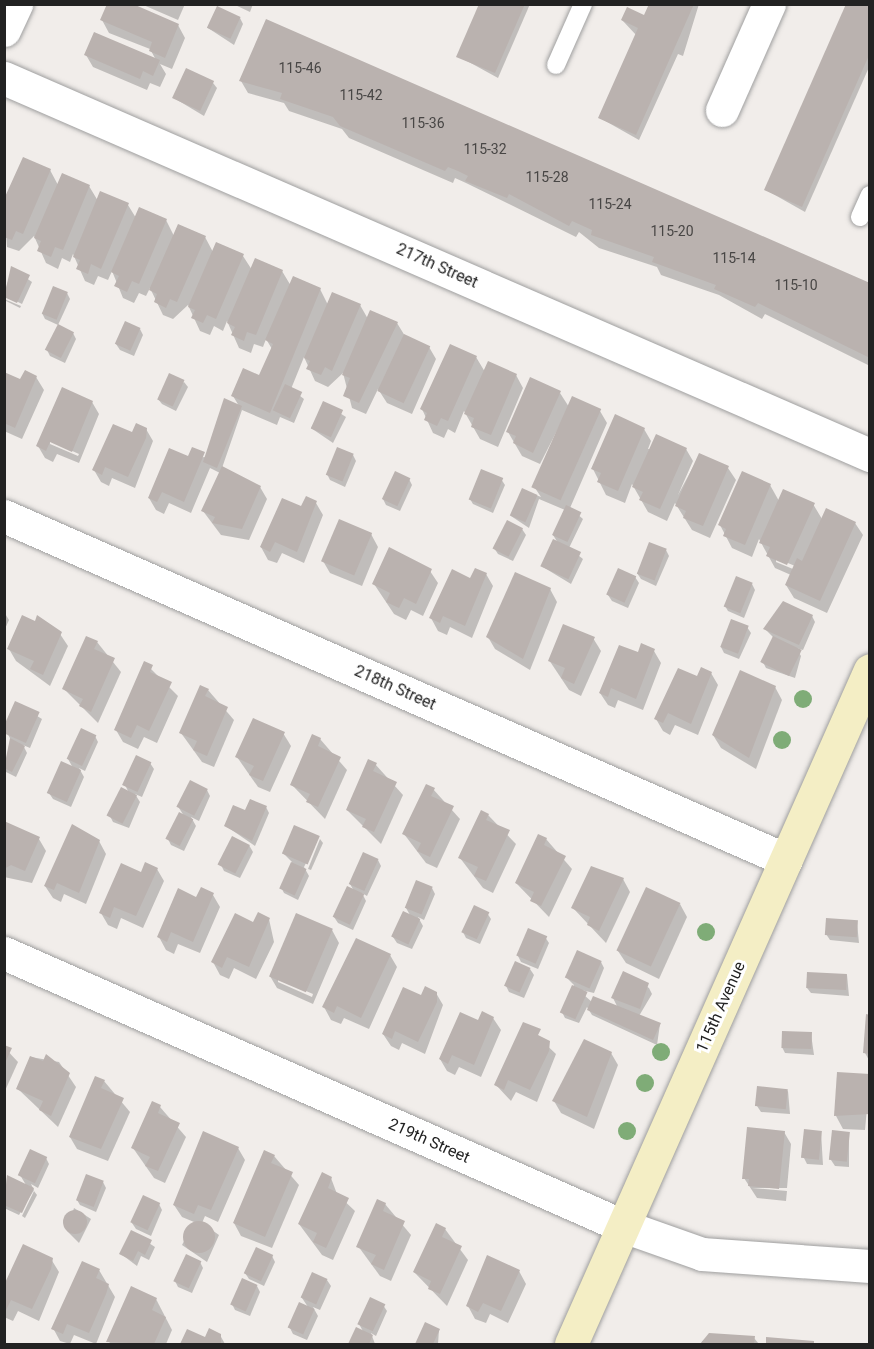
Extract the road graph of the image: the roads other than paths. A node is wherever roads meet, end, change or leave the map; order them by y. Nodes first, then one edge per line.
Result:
1 (16, 4) edge
2 (583, 4) edge
3 (769, 4) edge
4 (4, 30) edge
5 (556, 65) dead end
6 (4, 78) edge
7 (722, 110) dead end
8 (870, 195) edge
9 (860, 218) dead end
10 (870, 455) edge
11 (4, 516) edge
12 (870, 670) edge
13 (786, 860) junction
14 (4, 953) edge
15 (623, 1226) junction
16 (870, 1266) edge
17 (571, 1344) edge

1 - 4 street
2 - 5 lane
3 - 7 street
6 - 10 street, 217th Street
8 - 9 lane
11 - 13 street, 218th Street
12 - 13 main road, 115th Avenue
13 - 15 main road, 115th Avenue
14 - 15 street, 219th Street
15 - 16 street, 219th Street
15 - 17 main road, 115th Avenue

